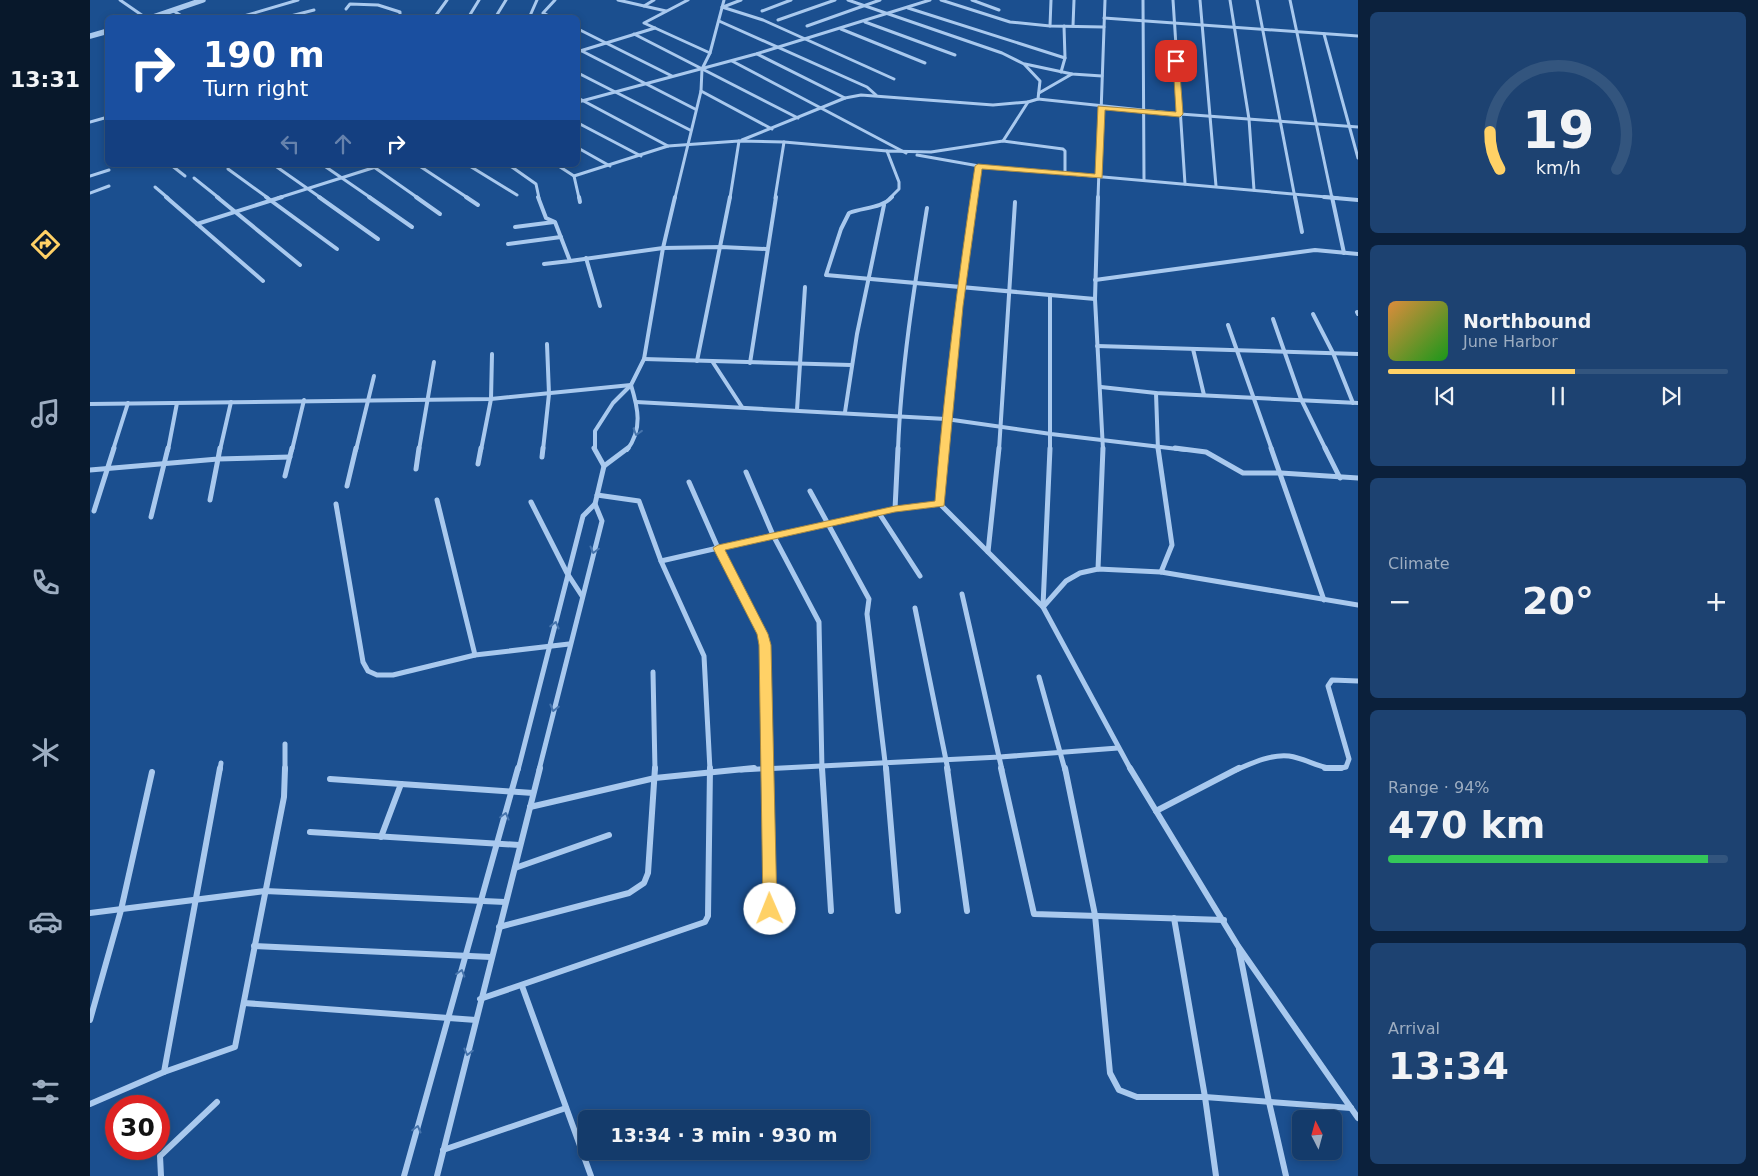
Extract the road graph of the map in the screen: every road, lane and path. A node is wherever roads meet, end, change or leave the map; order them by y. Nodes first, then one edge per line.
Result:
1 (120, 0) edge
2 (203, 0) edge
3 (298, 0) edge
4 (382, 0) edge
5 (447, 0) edge
6 (479, 0) edge
7 (506, 0) edge
8 (537, 0) edge
9 (556, 0) edge
10 (618, 0) edge
11 (654, 0) edge
12 (688, 0) edge
13 (724, 0) edge
14 (741, 0) edge
15 (791, 0) edge
16 (835, 0) edge
17 (848, 0) edge
18 (880, 0) edge
19 (930, 0) edge
20 (941, 0) edge
21 (972, 0) edge
22 (1051, 0) edge
23 (1074, 0) edge
24 (1105, 0) edge
25 (1143, 0) edge
26 (1174, 0) edge
27 (1200, 0) edge
28 (1230, 0) edge
29 (1257, 0) edge
30 (1290, 0) edge
31 (351, 2) edge
32 (378, 5) junction
33 (644, 6) junction
34 (864, 6) junction
35 (722, 7) junction
36 (907, 8) junction
37 (346, 9) dead end
38 (172, 10) junction
39 (314, 10) dead end
40 (999, 10) dead end
41 (762, 11) dead end
42 (667, 12) junction
43 (888, 14) junction
44 (143, 15) edge
45 (157, 15) edge
46 (180, 15) edge
47 (247, 15) edge
48 (295, 15) edge
49 (400, 15) edge
50 (436, 15) edge
51 (470, 15) edge
52 (497, 15) edge
53 (530, 15) edge
54 (547, 15) edge
55 (1104, 18) junction
56 (778, 20) dead end
57 (719, 21) junction
58 (864, 21) junction
59 (1142, 21) junction
60 (1174, 23) junction
61 (1201, 25) junction
62 (807, 26) dead end
63 (1050, 26) junction
64 (1064, 26) junction
65 (1073, 26) junction
66 (1104, 27) junction
67 (1234, 27) junction
68 (655, 28) junction
69 (840, 29) junction
70 (1264, 29) junction
71 (580, 30) edge
72 (105, 32) edge
73 (1296, 32) junction
74 (634, 34) junction
75 (1324, 34) junction
76 (90, 36) edge
77 (1357, 36) edge
78 (806, 39) junction
79 (1358, 41) edge
80 (608, 43) junction
81 (778, 47) junction
82 (580, 50) edge
83 (580, 51) edge
84 (710, 53) junction
85 (756, 54) junction
86 (955, 55) dead end
87 (1064, 58) junction
88 (732, 61) junction
89 (925, 63) dead end
90 (1024, 64) junction
91 (702, 69) junction
92 (1061, 72) junction
93 (580, 74) edge
94 (1072, 74) junction
95 (672, 76) junction
96 (1102, 76) junction
97 (894, 79) dead end
98 (642, 84) junction
99 (700, 91) junction
100 (614, 92) junction
101 (1039, 93) junction
102 (876, 96) junction
103 (846, 98) junction
104 (1038, 99) junction
105 (580, 101) edge
106 (1028, 102) junction
107 (1101, 107) junction
108 (824, 108) junction
109 (695, 109) junction
110 (1143, 111) junction
111 (1180, 114) junction
112 (1210, 117) junction
113 (105, 118) edge
114 (798, 118) junction
115 (1249, 119) junction
116 (90, 122) edge
117 (1281, 122) junction
118 (580, 124) edge
119 (1316, 124) junction
120 (1349, 127) junction
121 (1358, 127) edge
122 (772, 129) junction
123 (690, 130) junction
124 (739, 141) junction
125 (1003, 141) junction
126 (784, 142) junction
127 (687, 144) junction
128 (668, 146) junction
129 (580, 149) edge
130 (886, 151) junction
131 (909, 154) junction
132 (641, 156) junction
133 (1358, 158) edge
134 (610, 166) junction
135 (978, 166) junction
136 (174, 167) edge
137 (277, 167) edge
138 (326, 167) edge
139 (370, 167) edge
140 (374, 167) edge
141 (421, 167) edge
142 (471, 167) edge
143 (512, 167) edge
144 (559, 167) edge
145 (228, 169) dead end
146 (109, 170) dead end
147 (1065, 174) junction
148 (90, 176) edge
149 (185, 176) dead end
150 (574, 176) junction
151 (1099, 176) junction
152 (194, 178) dead end
153 (342, 178) junction
154 (1144, 180) junction
155 (1184, 184) junction
156 (109, 186) dead end
157 (1216, 186) junction
158 (155, 187) dead end
159 (307, 188) junction
160 (1254, 190) junction
161 (90, 193) edge
162 (1294, 194) junction
163 (517, 195) dead end
164 (1333, 197) junction
165 (271, 200) junction
166 (1358, 200) edge
167 (580, 202) dead end
168 (1015, 202) dead end
169 (478, 205) dead end
170 (884, 205) junction
171 (927, 208) dead end
172 (235, 212) junction
173 (440, 214) dead end
174 (555, 222) junction
175 (197, 224) junction
176 (412, 227) dead end
177 (515, 227) dead end
178 (1302, 232) dead end
179 (561, 237) junction
180 (378, 239) dead end
181 (508, 244) dead end
182 (721, 247) junction
183 (664, 248) junction
184 (337, 249) dead end
185 (766, 249) junction
186 (1344, 253) junction
187 (1358, 254) edge
188 (586, 258) junction
189 (570, 261) junction
190 (544, 264) dead end
191 (300, 265) dead end
192 (867, 278) junction
193 (1095, 280) junction
194 (263, 281) dead end
195 (915, 283) junction
196 (805, 287) dead end
197 (961, 288) junction
198 (1008, 291) junction
199 (1050, 295) junction
200 (1095, 299) junction
201 (600, 306) dead end
202 (1313, 314) dead end
203 (1273, 319) dead end
204 (1228, 324) dead end
205 (548, 344) dead end
206 (1097, 346) junction
207 (1193, 349) junction
208 (1237, 350) junction
209 (1284, 352) junction
210 (1333, 353) junction
211 (492, 354) dead end
212 (1358, 354) edge
213 (644, 359) junction
214 (698, 361) junction
215 (712, 361) junction
216 (434, 362) dead end
217 (750, 362) junction
218 (801, 364) junction
219 (851, 366) junction
220 (374, 376) dead end
221 (631, 385) junction
222 (1101, 387) junction
223 (1156, 393) junction
224 (549, 394) junction
225 (1204, 395) junction
226 (1254, 397) junction
227 (491, 399) junction
228 (1301, 399) junction
229 (304, 400) junction
230 (429, 400) junction
231 (368, 401) junction
232 (231, 402) junction
233 (636, 402) junction
234 (128, 403) junction
235 (177, 403) junction
236 (1355, 403) edge
237 (90, 404) edge
238 (742, 407) junction
239 (797, 410) junction
240 (845, 412) junction
241 (899, 415) junction
242 (946, 420) junction
243 (1001, 426) junction
244 (1052, 434) junction
245 (1103, 440) junction
246 (1158, 446) junction
247 (290, 457) junction
248 (542, 457) dead end
249 (218, 460) junction
250 (165, 463) junction
251 (478, 464) dead end
252 (604, 466) junction
253 (108, 468) junction
254 (416, 469) dead end
255 (90, 470) edge
256 (746, 472) dead end
257 (1281, 473) junction
258 (285, 476) dead end
259 (1340, 478) junction
260 (1358, 478) edge
261 (689, 482) dead end
262 (347, 486) dead end
263 (810, 490) dead end
264 (597, 496) junction
265 (210, 500) dead end
266 (437, 500) dead end
267 (531, 502) dead end
268 (336, 504) dead end
269 (595, 504) junction
270 (940, 504) junction
271 (895, 509) junction
272 (94, 511) dead end
273 (879, 512) junction
274 (151, 517) dead end
275 (828, 525) junction
276 (772, 535) junction
277 (718, 548) junction
278 (988, 552) junction
279 (661, 561) junction
280 (1098, 569) junction
281 (1161, 572) junction
282 (568, 573) junction
283 (920, 576) dead end
284 (962, 594) dead end
285 (582, 596) junction
286 (1324, 600) junction
287 (1358, 605) edge
288 (1043, 607) junction
289 (915, 608) dead end
290 (569, 644) junction
291 (549, 646) junction
292 (475, 655) junction
293 (653, 672) dead end
294 (1040, 677) dead end
295 (1358, 681) edge
296 (285, 744) dead end
297 (1118, 748) junction
298 (1062, 753) junction
299 (1000, 757) junction
300 (946, 758) junction
301 (884, 762) junction
302 (221, 763) dead end
303 (822, 765) junction
304 (768, 768) junction
305 (152, 772) dead end
306 (710, 773) junction
307 (654, 778) junction
308 (330, 779) dead end
309 (401, 784) junction
310 (512, 791) junction
311 (533, 793) junction
312 (530, 807) junction
313 (1156, 811) junction
314 (310, 832) dead end
315 (609, 835) dead end
316 (381, 837) junction
317 (498, 844) junction
318 (519, 845) junction
319 (515, 868) junction
320 (265, 891) junction
321 (194, 901) junction
322 (481, 901) junction
323 (505, 902) junction
324 (770, 909) dead end
325 (121, 910) junction
326 (831, 911) dead end
327 (898, 911) dead end
328 (967, 911) dead end
329 (90, 913) edge
330 (1094, 915) junction
331 (1174, 918) junction
332 (1224, 920) junction
333 (499, 927) junction
334 (254, 946) junction
335 (1238, 946) junction
336 (466, 956) junction
337 (491, 957) junction
338 (522, 986) junction
339 (480, 999) junction
340 (244, 1003) junction
341 (447, 1018) junction
342 (90, 1020) edge
343 (476, 1020) junction
344 (164, 1072) junction
345 (1205, 1097) junction
346 (217, 1102) dead end
347 (1269, 1102) junction
348 (90, 1104) edge
349 (566, 1108) junction
350 (1351, 1108) junction
351 (1358, 1118) edge
352 (443, 1150) junction
353 (161, 1176) edge
354 (404, 1176) edge
355 (437, 1176) edge
356 (592, 1176) edge
357 (1216, 1176) edge
358 (1286, 1176) edge

1 - 44 street
2 - 38 street
3 - 47 street
4 - 32 street
5 - 50 street
6 - 51 street
7 - 52 street
8 - 53 street
9 - 54 street
10 - 33 street
11 - 33 street
12 - 42 street
13 - 35 street
14 - 35 street
15 - 41 street
16 - 56 street
17 - 34 street
18 - 34 street
19 - 36 street
20 - 63 street
21 - 40 street
22 - 63 street
23 - 65 street
24 - 55 street
25 - 59 street
26 - 60 street
27 - 61 street
28 - 67 street
29 - 70 street
30 - 73 street
31 - 32 street
31 - 37 street
32 - 49 street
33 - 42 street
34 - 43 street
34 - 62 street
35 - 57 street
35 - 78 street
36 - 43 street
36 - 87 street
38 - 45 street
38 - 46 street
39 - 48 street
42 - 68 street
43 - 58 street
43 - 90 street
55 - 59 street
55 - 66 street
57 - 81 street
57 - 84 street
58 - 69 street
58 - 86 street
59 - 60 street
59 - 110 street
60 - 61 street
60 - 111 street
61 - 67 street
61 - 112 street
63 - 64 street
64 - 65 street
64 - 87 street
65 - 66 street
66 - 96 street
67 - 70 street
67 - 115 street
68 - 74 street
68 - 84 street
69 - 78 street
69 - 89 street
70 - 73 street
70 - 117 street
71 - 80 street
72 - 76 street
73 - 75 street
73 - 119 street
74 - 80 street
74 - 91 street
75 - 77 street
75 - 120 street
77 - 79 street
78 - 81 street
78 - 97 street
80 - 82 street
80 - 95 street
81 - 85 street
81 - 102 street
83 - 98 street
84 - 91 street
85 - 88 street
85 - 103 street
87 - 92 street
88 - 91 street
88 - 108 street
90 - 92 street
90 - 101 street
91 - 95 street
91 - 99 street
91 - 114 street
92 - 94 street
93 - 100 street
94 - 96 street
94 - 101 street
95 - 98 street
96 - 107 street
98 - 100 street
98 - 109 street
99 - 109 street
99 - 122 street
100 - 105 street
100 - 123 street
101 - 104 street
102 - 103 street
102 - 106 street
103 - 108 street
104 - 106 street
104 - 107 street
105 - 128 street
106 - 125 street
107 - 110 street
107 - 151 street
108 - 114 street
108 - 131 street
109 - 123 street
110 - 111 street
110 - 154 street
111 - 112 street
111 - 155 street
112 - 115 street
112 - 157 street
113 - 116 street
114 - 122 street
115 - 117 street
115 - 160 street
117 - 119 street
117 - 162 street
118 - 132 street
119 - 120 street
119 - 164 street
120 - 121 street
120 - 133 street
122 - 124 street
123 - 127 street
124 - 126 street
124 - 127 street
124 - 182 street
125 - 131 street
125 - 147 street
126 - 130 street
126 - 185 street
127 - 128 street
127 - 183 street
128 - 132 street
129 - 134 street
130 - 131 street
130 - 170 street
131 - 135 street
132 - 134 street
134 - 150 street
135 - 147 street
135 - 197 street
136 - 149 street
137 - 159 street
138 - 153 street
139 - 153 street
140 - 173 street
141 - 169 street
142 - 163 street
143 - 174 street
144 - 150 street
145 - 165 street
146 - 148 street
147 - 151 street
150 - 167 street
151 - 154 street
151 - 193 street
152 - 172 street
153 - 159 street
153 - 176 street
154 - 155 street
155 - 157 street
156 - 161 street
157 - 160 street
158 - 175 street
159 - 165 street
159 - 180 street
160 - 162 street
162 - 164 street
162 - 178 street
164 - 166 street
164 - 186 street
165 - 172 street
165 - 184 street
168 - 198 street
170 - 192 street
170 - 192 street
171 - 195 street
172 - 175 street
172 - 191 street
174 - 177 street
174 - 179 street
175 - 194 street
179 - 181 street
179 - 189 street
182 - 183 street
182 - 185 street
182 - 214 street
183 - 188 street
183 - 213 street
185 - 217 street
186 - 187 street
186 - 193 street
188 - 189 street
188 - 201 street
189 - 190 street
192 - 195 street
192 - 219 street
193 - 200 street
195 - 197 street
195 - 241 street
196 - 218 street
197 - 198 street
197 - 242 street
198 - 199 street
198 - 243 street
199 - 200 street
199 - 244 street
200 - 206 street
202 - 210 street
203 - 209 street
204 - 208 street
205 - 224 street
206 - 207 street
206 - 222 street
207 - 208 street
207 - 225 street
208 - 209 street
208 - 226 street
209 - 210 street
209 - 228 street
210 - 212 street
210 - 236 street
211 - 227 street
213 - 214 street
213 - 221 street
214 - 215 street
215 - 217 street
215 - 238 street
216 - 230 street
217 - 218 street
218 - 219 street
218 - 239 street
219 - 240 street
220 - 231 street
221 - 224 street
221 - 233 street
221 - 252 street
222 - 223 street
222 - 245 street
223 - 225 street
223 - 246 street
224 - 227 street
224 - 248 street
225 - 226 street
226 - 228 street
226 - 257 street
227 - 230 street
227 - 251 street
228 - 236 street
228 - 259 street
229 - 231 street
229 - 232 street
229 - 247 street
230 - 231 street
230 - 254 street
231 - 262 street
232 - 235 street
232 - 249 street
233 - 238 street
233 -> 252 street
234 - 235 street
234 - 237 street
234 - 253 street
235 - 250 street
238 - 239 street
239 - 240 street
240 - 241 street
241 - 242 street
241 - 271 street
242 - 243 street
242 - 270 street
243 - 244 street
243 - 278 street
244 - 245 street
244 - 288 street
245 - 246 street
245 - 280 street
246 - 257 street
246 - 281 street
247 - 249 street
247 - 258 street
249 - 250 street
249 - 265 street
250 - 253 street
250 - 274 street
252 - 264 street
253 - 255 street
253 - 272 street
256 - 276 street
257 - 259 street
257 - 286 street
259 - 260 street
261 - 277 street
263 - 275 street
264 - 269 street
264 - 279 street
266 - 292 street
267 - 282 street
268 - 292 street
269 - 282 street
269 -> 285 street
270 - 271 street
270 - 278 street
271 - 273 street
273 - 275 street
273 - 283 street
275 - 276 street
275 - 301 street
276 - 277 street
276 - 303 street
277 - 279 street
277 - 304 street
278 - 288 street
279 - 306 street
280 - 281 street
280 - 288 street
281 - 286 street
282 - 285 street
291 -> 282 street
284 - 299 street
285 - 290 street
286 - 287 street
288 - 297 street
289 - 300 street
290 - 291 street
290 -> 311 street
291 - 292 street
291 - 310 street
293 - 307 street
294 - 298 street
295 - 313 street
296 - 320 street
297 - 298 street
297 - 313 street
298 - 299 street
298 - 330 street
299 - 300 street
299 - 330 street
300 - 301 street
300 - 328 street
301 - 303 street
301 - 327 street
302 - 321 street
303 - 304 street
303 - 326 street
304 - 306 street
304 - 324 street
305 - 325 street
306 - 307 street
306 - 338 street
307 - 312 street
307 - 333 street
308 - 309 street
309 - 310 street
309 - 316 street
310 - 311 street
317 -> 310 street
311 - 312 street
312 - 318 street
313 - 332 street
314 - 316 street
315 - 319 street
316 - 317 street
317 - 318 street
317 - 322 street
318 - 319 street
319 - 323 street
320 - 321 street
320 - 322 street
320 - 334 street
321 - 325 street
321 - 344 street
322 - 323 street
322 - 336 street
323 - 333 street
325 - 329 street
325 - 342 street
330 - 331 street
330 - 345 street
331 - 332 street
331 - 345 street
332 - 335 street
333 - 337 street
334 - 336 street
334 - 340 street
335 - 347 street
335 - 350 street
336 - 337 street
341 -> 336 street
337 - 339 street
338 - 339 street
338 - 349 street
339 - 343 street
340 - 341 street
340 - 344 street
341 - 343 street
354 -> 341 street
343 -> 352 street
344 - 348 street
345 - 347 street
345 - 357 street
346 - 353 street
347 - 350 street
347 - 358 street
349 - 352 street
349 - 356 street
350 - 351 street
352 - 355 street

